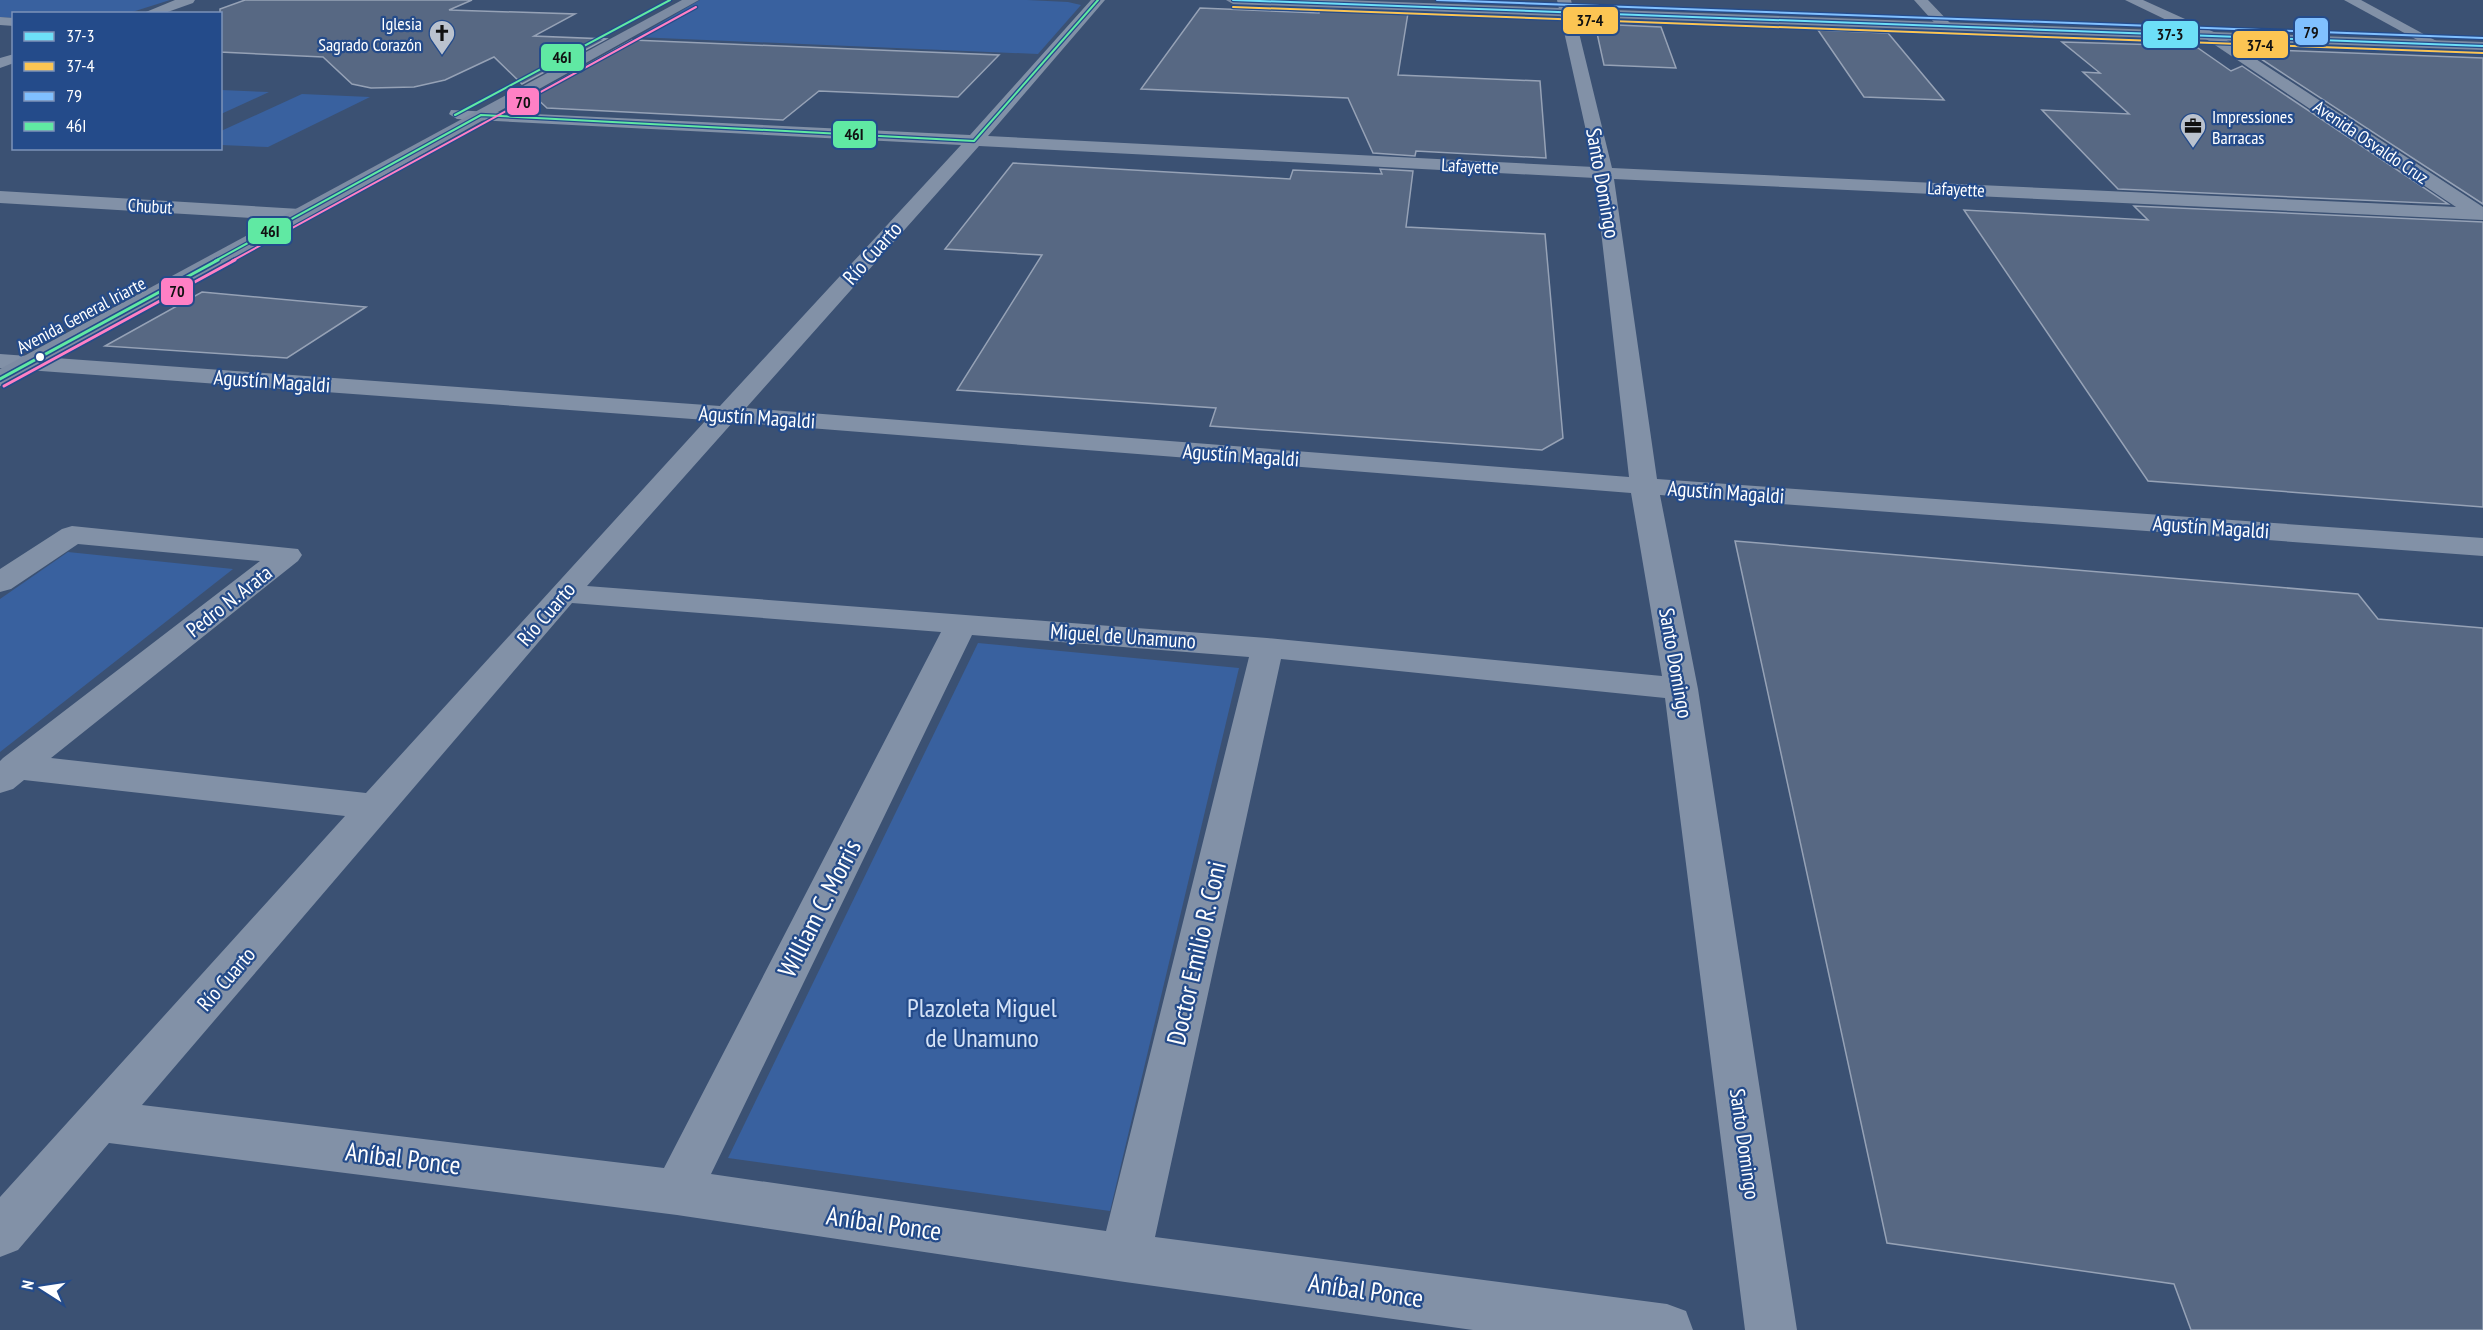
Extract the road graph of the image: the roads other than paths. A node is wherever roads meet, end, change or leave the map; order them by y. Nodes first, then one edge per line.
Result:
1 (188, 0) edge
2 (670, 0) edge
3 (692, 0) edge
4 (1098, 0) edge
5 (1233, 0) edge
6 (1921, 0) edge
7 (2132, 0) edge
8 (2351, 0) edge
9 (1330, 2) edge
10 (1565, 6) edge
11 (153, 12) edge
12 (1945, 26) junction
13 (2211, 36) junction
14 (2435, 44) junction
15 (2483, 46) edge
16 (457, 114) junction
17 (481, 115) junction
18 (974, 141) junction
19 (1604, 173) junction
20 (0, 197) edge
21 (272, 213) junction
22 (300, 215) junction
23 (2482, 215) edge
24 (49, 332) dead end
25 (12, 357) edge
26 (0, 379) edge
27 (724, 414) junction
28 (1644, 486) junction
29 (2483, 547) edge
30 (0, 583) edge
31 (564, 593) junction
32 (961, 624) junction
33 (1267, 648) junction
34 (1681, 689) junction
35 (8, 774) edge
36 (378, 807) junction
37 (101, 1121) junction
38 (677, 1192) junction
39 (0, 1233) edge
40 (1125, 1258) junction
41 (1667, 1330) edge
42 (1771, 1330) edge

1 - 11 street
2 - 16 main road, Avenida General Iriarte
3 - 17 main road, Avenida General Iriarte
4 - 18 street, Río Cuarto
5 - 9 main road
6 - 12 street
7 - 13 street, Avenida Osvaldo Cruz
8 - 14 street
9 - 10 main road
10 - 12 main road
10 - 19 street, Santo Domingo
12 - 13 main road
13 - 14 main road
13 - 23 street, Avenida Osvaldo Cruz
14 - 15 main road
16 - 17 street, Lafayette
16 - 21 main road, Avenida General Iriarte
17 - 18 street, Lafayette
17 - 22 main road, Avenida General Iriarte
18 - 19 street, Lafayette
18 - 27 street, Río Cuarto
19 - 23 street, Lafayette
19 - 28 street, Santo Domingo
20 - 21 street, Chubut
21 - 22 street, Chubut
21 - 24 main road, Avenida General Iriarte
22 - 25 main road, Avenida General Iriarte
25 - 26 main road, Avenida General Iriarte
25 - 27 street, Agustín Magaldi
27 - 28 street, Agustín Magaldi
27 - 31 street, Río Cuarto
28 - 29 street, Agustín Magaldi
28 - 34 street, Santo Domingo
30 - 35 street, Pedro N. Arata
31 - 32 street, Miguel de Unamuno
31 - 36 street, Río Cuarto
32 - 33 street, Miguel de Unamuno
32 - 38 street, William C. Morris
33 - 34 street, Miguel de Unamuno
33 - 40 street, Doctor Emilio R. Coni
34 - 42 street, Santo Domingo
35 - 36 street, Pedro N. Arata
36 - 37 street, Río Cuarto
37 - 38 street, Aníbal Ponce
37 - 39 street, Río Cuarto
38 - 40 street, Aníbal Ponce
40 - 41 street, Aníbal Ponce

